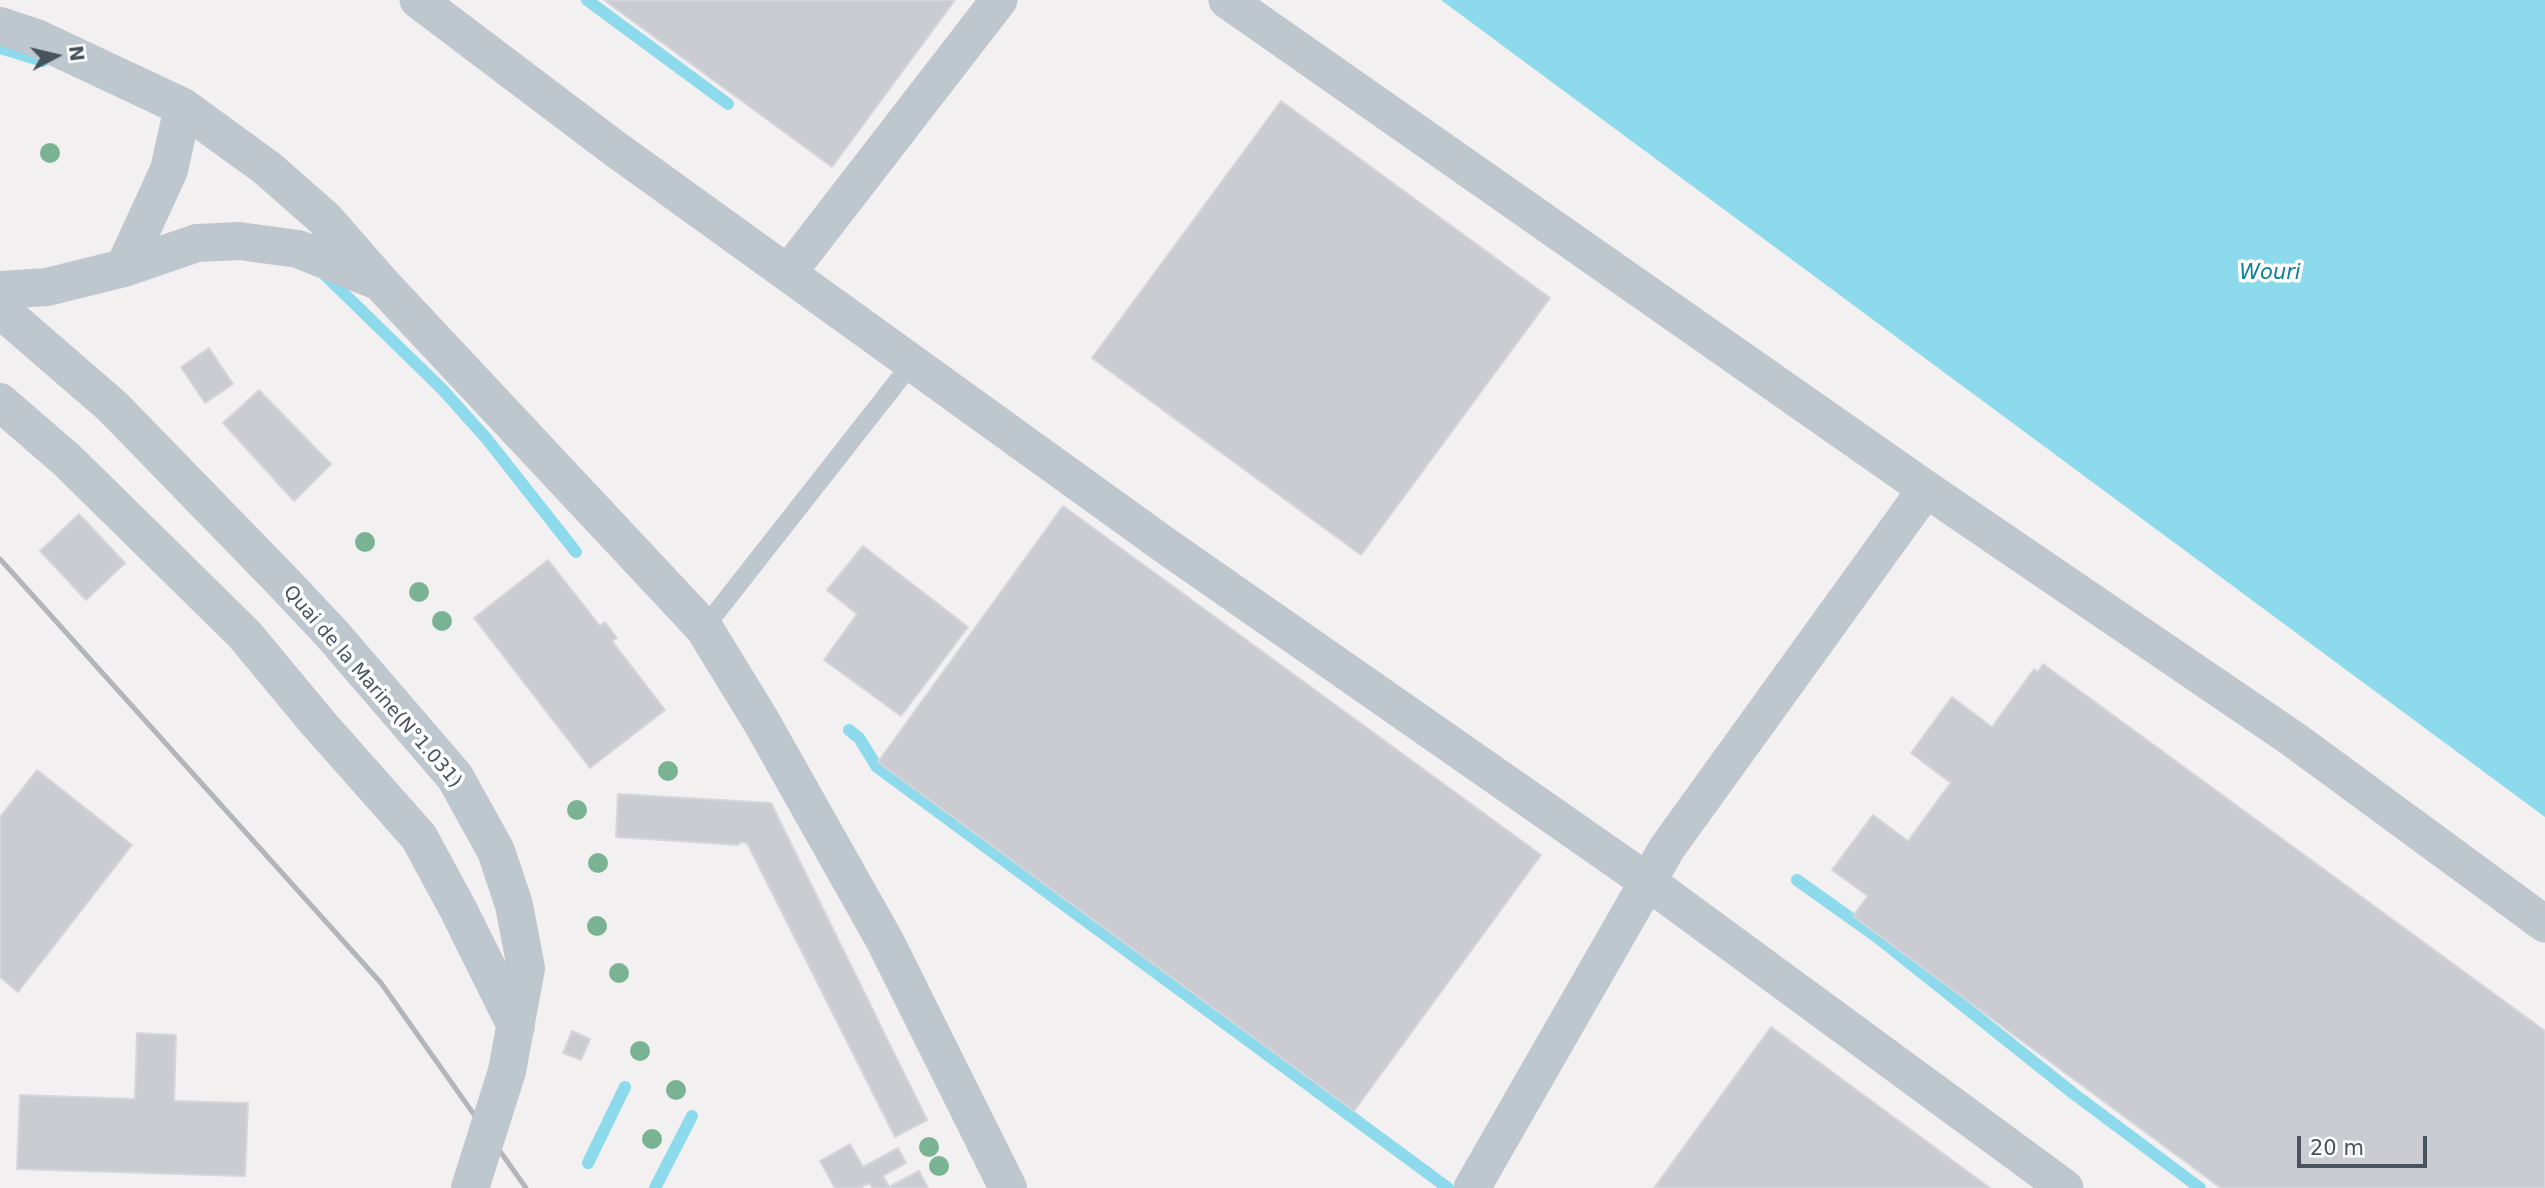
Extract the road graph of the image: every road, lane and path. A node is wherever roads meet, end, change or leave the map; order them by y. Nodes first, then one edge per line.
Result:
1 (418, 0) edge
2 (999, 0) edge
3 (1227, 0) edge
4 (0, 26) edge
5 (183, 107) junction
6 (124, 268) junction
7 (788, 273) junction
8 (380, 282) junction
9 (0, 290) edge
10 (0, 309) edge
11 (912, 363) junction
12 (0, 402) edge
13 (1926, 489) junction
14 (704, 628) junction
15 (1648, 882) junction
16 (2545, 923) edge
17 (516, 1026) junction
18 (470, 1188) edge
19 (1008, 1188) edge
20 (1472, 1188) edge
21 (2064, 1188) edge

1 - 7 street
2 - 7 street
3 - 13 street
4 - 5 street
5 - 6 street
5 - 8 street
6 - 8 street
6 - 9 street
7 - 11 street
8 - 14 street
10 - 17 street, Quai de la Marine(N°1.031)
11 - 14 lane
11 - 15 street
12 - 17 street
13 - 15 street
13 - 16 street
14 - 19 street
15 - 20 street
15 - 21 street
17 - 18 street, Quai de la Marine(N°1.031), bridge

